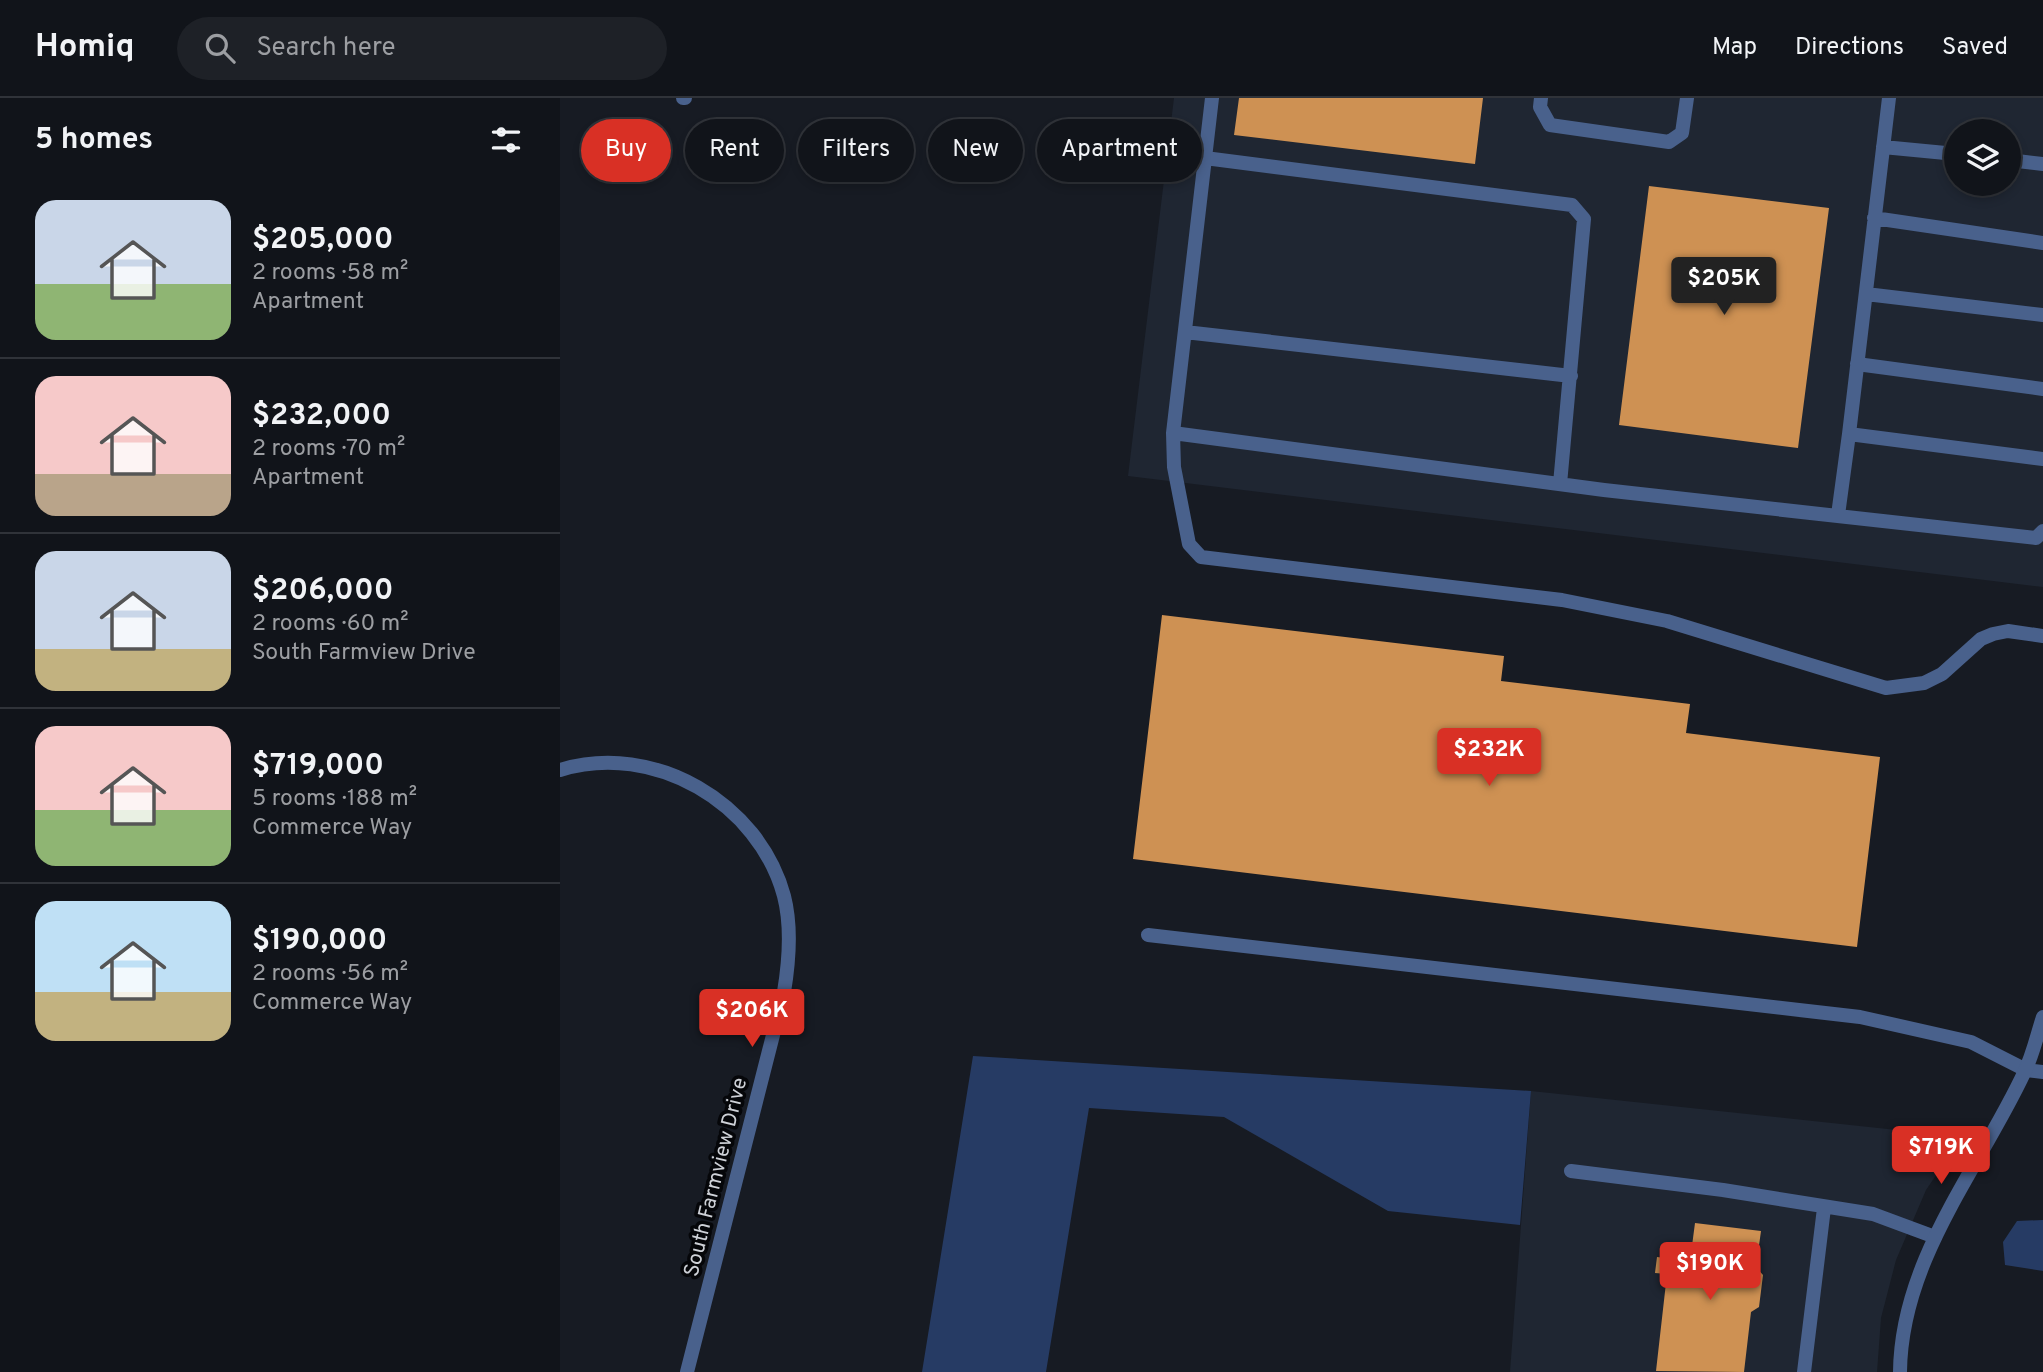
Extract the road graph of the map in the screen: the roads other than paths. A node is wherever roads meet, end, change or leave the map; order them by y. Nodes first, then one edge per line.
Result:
1 (1212, 98) edge
2 (1541, 98) edge
3 (1686, 98) edge
4 (1889, 98) edge
5 (1883, 147) junction
6 (1944, 153) edge
7 (1205, 158) junction
8 (2021, 161) edge
9 (2043, 164) edge
10 (1874, 218) junction
11 (2043, 243) edge
12 (1866, 294) junction
13 (2043, 315) edge
14 (1185, 332) junction
15 (1857, 364) junction
16 (1571, 376) junction
17 (2043, 389) edge
18 (1173, 433) junction
19 (1849, 434) junction
20 (2043, 459) edge
21 (1560, 484) junction
22 (1839, 515) junction
23 (2043, 531) edge
24 (2043, 636) edge
25 (560, 770) edge
26 (1148, 935) dead end
27 (2043, 1017) edge
28 (2026, 1070) junction
29 (2043, 1072) edge
30 (1571, 1171) dead end
31 (1824, 1208) junction
32 (1936, 1237) junction
33 (687, 1372) edge
34 (1804, 1372) edge
35 (1900, 1372) edge

1 - 7 street
2 - 3 street
4 - 5 street
5 - 6 street
5 - 10 street
7 - 14 street
7 - 16 street
8 - 9 street
10 - 11 street
10 - 12 street
12 - 13 street
12 - 15 street
14 - 16 street
14 - 18 street
15 - 17 street
15 - 19 street
16 - 21 street
18 - 21 street
18 - 24 street
19 - 20 street
19 - 22 street
21 - 22 street
22 - 23 street
25 - 33 street, South Farmview Drive
26 - 28 street
27 - 28 street
28 - 29 street
28 - 32 street
30 - 31 street
31 - 32 street
31 - 34 street
32 - 35 street

